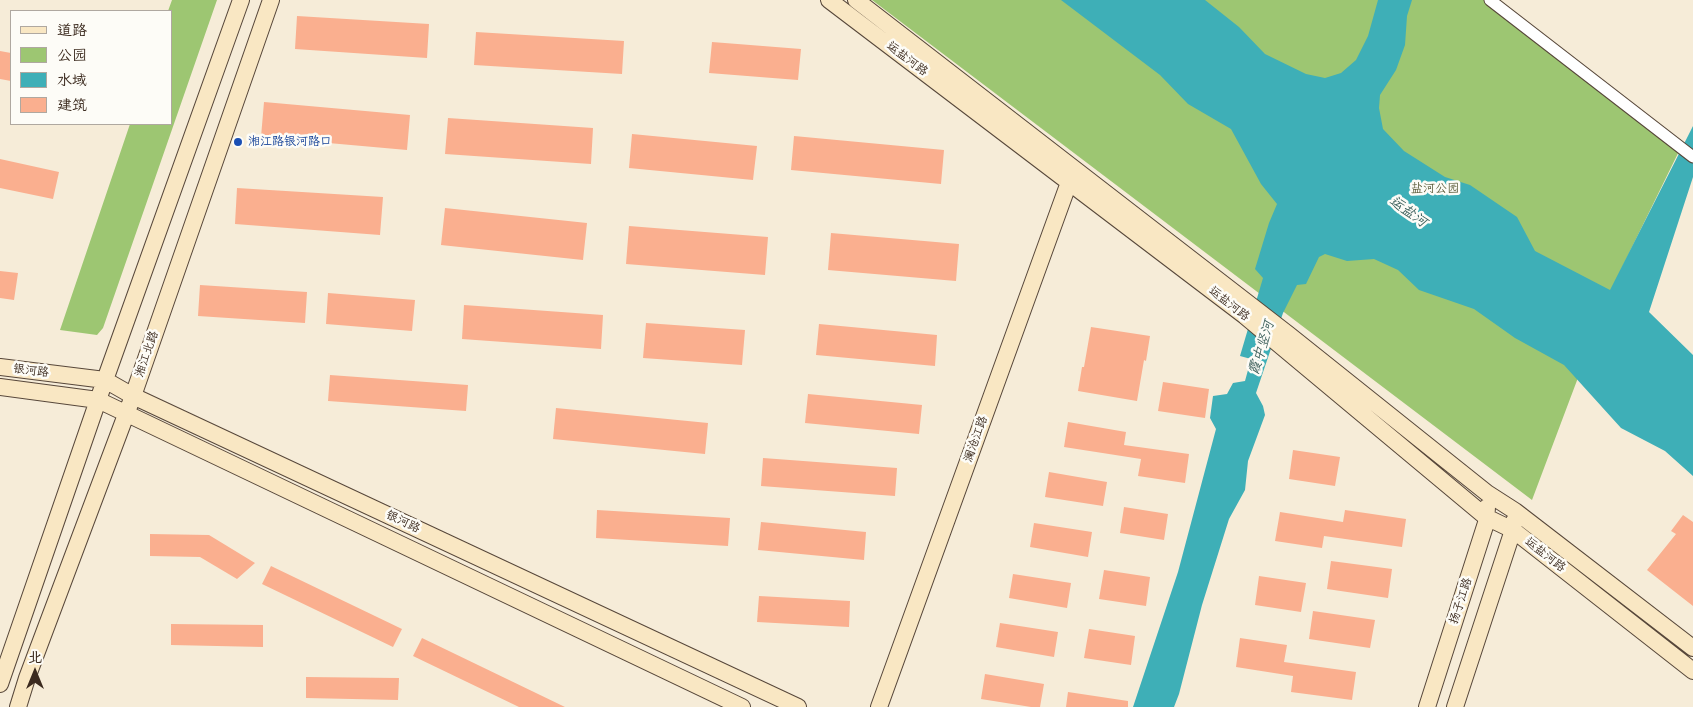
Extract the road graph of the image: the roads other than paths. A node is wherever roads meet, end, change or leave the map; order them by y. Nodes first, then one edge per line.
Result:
1 (241, 0) edge
2 (271, 0) edge
3 (829, 0) edge
4 (856, 0) edge
5 (1490, 0) edge
6 (1693, 157) edge
7 (1072, 176) junction
8 (1285, 340) junction
9 (0, 367) edge
10 (105, 380) junction
11 (0, 387) edge
12 (133, 396) junction
13 (98, 400) junction
14 (126, 414) junction
15 (1487, 493) junction
16 (1515, 511) junction
17 (1486, 517) junction
18 (1513, 530) junction
19 (1693, 648) edge
20 (1693, 671) edge
21 (0, 684) edge
22 (18, 707) edge
23 (742, 707) edge
24 (798, 707) edge
25 (879, 707) edge
26 (1427, 707) edge
27 (1455, 707) edge

1 - 10 main road
2 - 12 main road, 湘江北路
3 - 7 main road, 运盐河路
4 - 7 main road, 运盐河路
5 - 6 street
7 - 8 main road, 运盐河路
7 - 25 main road, 澜沧江路
8 - 15 main road, 运盐河路
8 - 17 main road, 运盐河路
9 - 10 main road, 银河路
10 - 12 main road, 银河路
10 - 13 main road
11 - 13 main road, 银河路
12 - 14 main road, 湘江北路
12 - 24 main road, 银河路
13 - 14 main road, 银河路
13 - 21 main road
14 - 22 main road, 湘江北路
14 - 23 main road, 银河路
15 - 16 main road, 运盐河路
15 - 17 main road, 扬子江路
16 - 18 main road
16 - 19 main road, 运盐河路
17 - 18 main road, 运盐河路
17 - 26 main road, 扬子江路
18 - 20 main road, 运盐河路
18 - 27 main road

